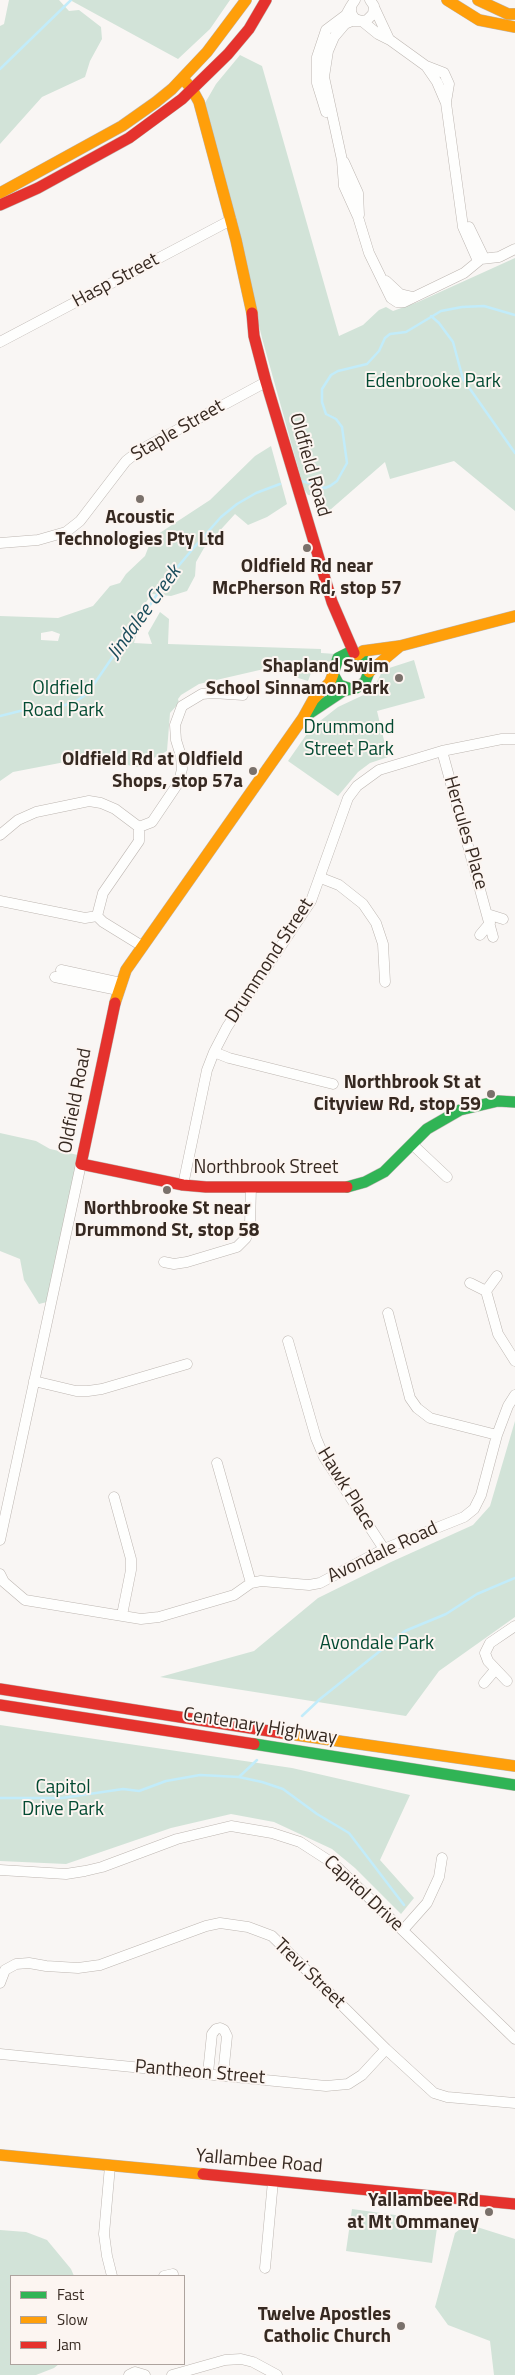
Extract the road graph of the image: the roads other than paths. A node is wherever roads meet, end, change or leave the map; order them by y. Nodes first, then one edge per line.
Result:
1 (246, 0) edge
2 (266, 0) edge
3 (447, 0) edge
4 (478, 0) edge
5 (353, 3) edge
6 (372, 3) edge
7 (515, 14) edge
8 (361, 21) junction
9 (515, 27) edge
10 (390, 40) junction
11 (182, 79) junction
12 (172, 89) junction
13 (192, 89) junction
14 (182, 99) junction
15 (334, 128) junction
16 (0, 193) edge
17 (0, 206) edge
18 (226, 222) junction
19 (515, 249) edge
20 (481, 259) junction
21 (0, 342) edge
22 (266, 382) junction
23 (0, 543) edge
24 (515, 616) edge
25 (400, 646) junction
26 (352, 654) junction
27 (369, 672) junction
28 (333, 674) junction
29 (351, 689) junction
30 (243, 695) dead end
31 (302, 718) junction
32 (515, 738) edge
33 (442, 751) junction
34 (140, 827) junction
35 (0, 835) edge
36 (321, 878) junction
37 (0, 901) edge
38 (97, 916) junction
39 (489, 919) junction
40 (504, 919) dead end
41 (480, 934) dead end
42 (493, 937) dead end
43 (142, 946) junction
44 (58, 973) dead end
45 (385, 982) dead end
46 (119, 986) junction
47 (214, 1052) junction
48 (333, 1084) dead end
49 (515, 1102) edge
50 (413, 1145) junction
51 (81, 1164) junction
52 (447, 1177) dead end
53 (183, 1185) junction
54 (251, 1187) junction
55 (164, 1262) dead end
56 (497, 1276) dead end
57 (470, 1283) dead end
58 (486, 1291) junction
59 (388, 1314) dead end
60 (288, 1341) dead end
61 (515, 1361) edge
62 (187, 1364) dead end
63 (34, 1382) junction
64 (515, 1395) edge
65 (497, 1435) junction
66 (217, 1463) dead end
67 (114, 1497) dead end
68 (0, 1540) edge
69 (384, 1549) junction
70 (2, 1578) edge
71 (251, 1583) junction
72 (122, 1615) junction
73 (515, 1626) edge
74 (495, 1670) junction
75 (507, 1681) dead end
76 (484, 1683) dead end
77 (0, 1689) edge
78 (0, 1705) edge
79 (515, 1766) edge
80 (515, 1785) edge
81 (442, 1858) dead end
82 (0, 1870) edge
83 (403, 1930) junction
84 (0, 1983) edge
85 (515, 2039) edge
86 (386, 2049) junction
87 (0, 2054) edge
88 (208, 2074) junction
89 (223, 2075) junction
90 (515, 2103) edge
91 (0, 2155) edge
92 (110, 2166) junction
93 (273, 2181) junction
94 (515, 2204) edge
95 (264, 2268) dead end
96 (112, 2275) edge
97 (128, 2375) edge
98 (145, 2375) edge
99 (172, 2375) edge
100 (277, 2375) edge

1 - 11 main road
2 - 13 main road
3 - 9 main road
4 - 7 main road
5 - 8 street
5 - 15 street
6 - 8 street
6 - 10 street
8 - 10 street
8 - 15 street
10 - 20 street
11 - 12 main road
11 - 13 main road, Oldfield Road
12 - 14 main road, Oldfield Road
12 - 16 main road
13 - 14 main road
13 - 18 main road, Oldfield Road
14 - 17 main road
14 - 18 main road, Oldfield Road
15 - 20 street
18 - 21 street, Hasp Street
18 - 22 main road, Oldfield Road
19 - 20 street
22 - 23 street, Staple Street
22 - 26 main road, Oldfield Road
24 - 25 main road
25 - 26 main road
25 - 27 main road
26 - 27 main road
26 - 28 main road
27 - 29 main road
28 - 29 main road
28 - 31 main road, Oldfield Road
29 - 31 main road, Oldfield Road
30 - 34 street
31 - 43 main road, Oldfield Road
32 - 33 street, Drummond Street
33 - 36 street, Drummond Street
33 - 39 street, Hercules Place
34 - 35 street
34 - 38 street
36 - 45 street
36 - 47 street, Drummond Street
37 - 38 street
38 - 43 street
39 - 40 street, Hercules Place
39 - 41 street
39 - 42 street, Hercules Place
43 - 46 main road, Oldfield Road
44 - 46 street
46 - 51 main road, Oldfield Road
47 - 48 street
47 - 53 street, Drummond Street
49 - 50 main road, Northbrook Street
50 - 52 street
50 - 54 main road, Northbrook Street
51 - 53 main road, Northbrook Street
51 - 63 street, Oldfield Road
53 - 54 main road, Northbrook Street
54 - 55 street
56 - 58 street
57 - 58 street
58 - 61 street
59 - 65 street
60 - 69 street, Hawk Place
62 - 63 street
63 - 68 street, Oldfield Road
64 - 65 street, Avondale Road
65 - 69 street, Avondale Road
66 - 71 street
67 - 72 street
69 - 71 street, Avondale Road
70 - 72 street, Avondale Road
71 - 72 street, Avondale Road
73 - 74 street
74 - 75 street
74 - 76 street
77 - 79 main road, Centenary Highway
78 - 80 main road, Centenary Highway
81 - 83 street
82 - 83 street, Capitol Drive
83 - 85 street, Capitol Drive
84 - 86 street, Trevi Street
86 - 89 street, Pantheon Street
86 - 90 street, Trevi Street
87 - 88 street, Pantheon Street
88 - 89 street, Pantheon Street
88 - 89 street
91 - 92 main road, Yallambee Road
92 - 93 main road, Yallambee Road
92 - 96 street
93 - 94 main road, Yallambee Road
93 - 95 street
97 - 98 street
99 - 100 street

